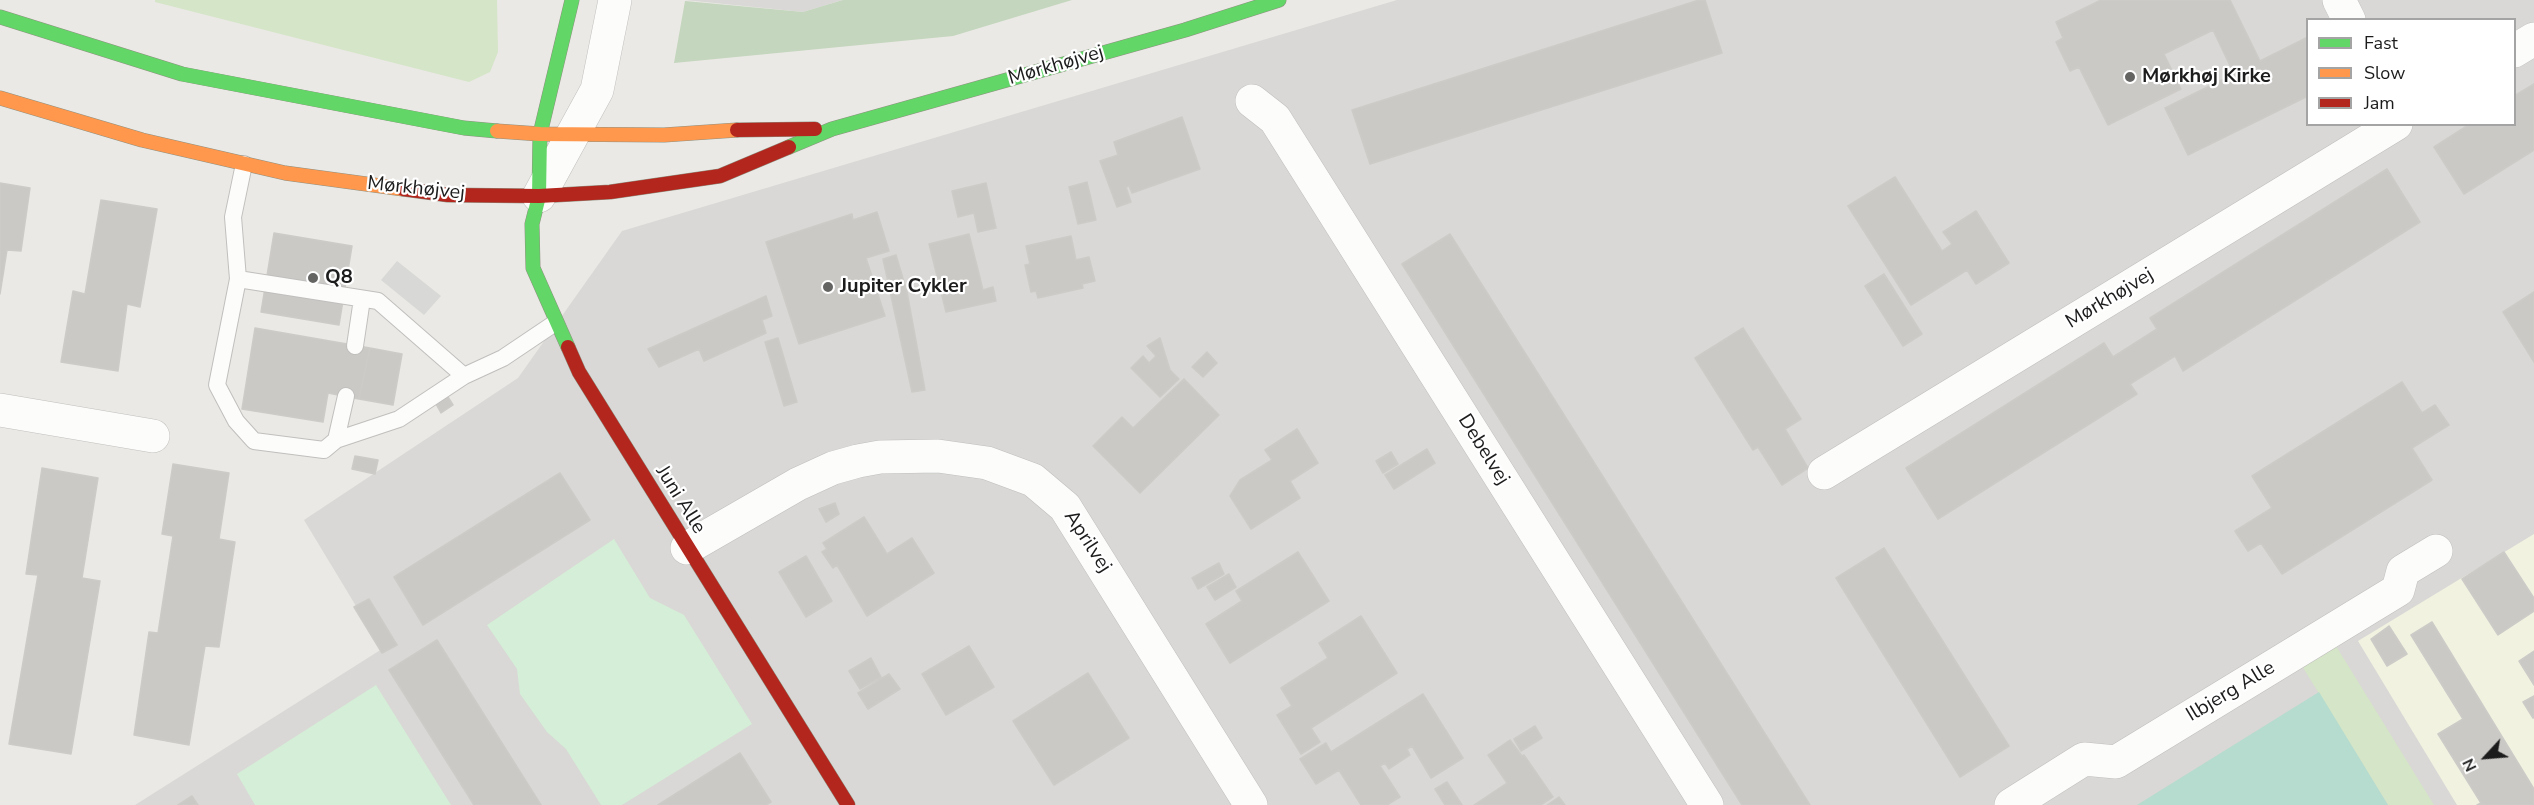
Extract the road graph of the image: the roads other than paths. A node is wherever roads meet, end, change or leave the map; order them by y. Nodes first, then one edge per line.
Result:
1 (572, 0) edge
2 (615, 0) edge
3 (1279, 0) edge
4 (2339, 0) edge
5 (0, 17) edge
6 (2348, 18) edge
7 (2534, 39) edge
8 (2516, 50) edge
9 (0, 98) edge
10 (1252, 102) dead end
11 (2393, 126) edge
12 (832, 129) junction
13 (540, 134) junction
14 (572, 134) junction
15 (244, 164) junction
16 (538, 196) junction
17 (238, 279) junction
18 (362, 299) junction
19 (555, 323) junction
20 (355, 346) dead end
21 (464, 376) junction
22 (346, 396) dead end
23 (0, 410) edge
24 (153, 436) dead end
25 (336, 440) junction
26 (1824, 473) dead end
27 (687, 548) junction
28 (2436, 551) dead end
29 (848, 805) edge
30 (1251, 805) edge
31 (1707, 805) edge
32 (2011, 805) edge

1 - 13 street, Juni Alle
2 - 14 street
3 - 12 street, Mørkhøjvej
4 - 6 street
5 - 13 street, Mørkhøjvej
7 - 8 street
9 - 15 street, Mørkhøjvej
10 - 31 street, Debelvej
11 - 26 street, Mørkhøjvej
12 - 14 street, Mørkhøjvej
12 - 16 street, Mørkhøjvej
13 - 14 street, Mørkhøjvej
13 - 16 street, Juni Alle
14 - 16 street
15 - 16 street, Mørkhøjvej
15 - 17 lane
16 - 19 street, Juni Alle
17 - 18 lane
17 - 25 lane
18 - 20 lane
18 - 21 lane
19 - 21 lane
19 - 27 street, Juni Alle
21 - 25 lane
22 - 25 lane
23 - 24 street
27 - 29 street, Juni Alle
27 - 30 street, Aprilvej
28 - 32 street, Ilbjerg Alle

